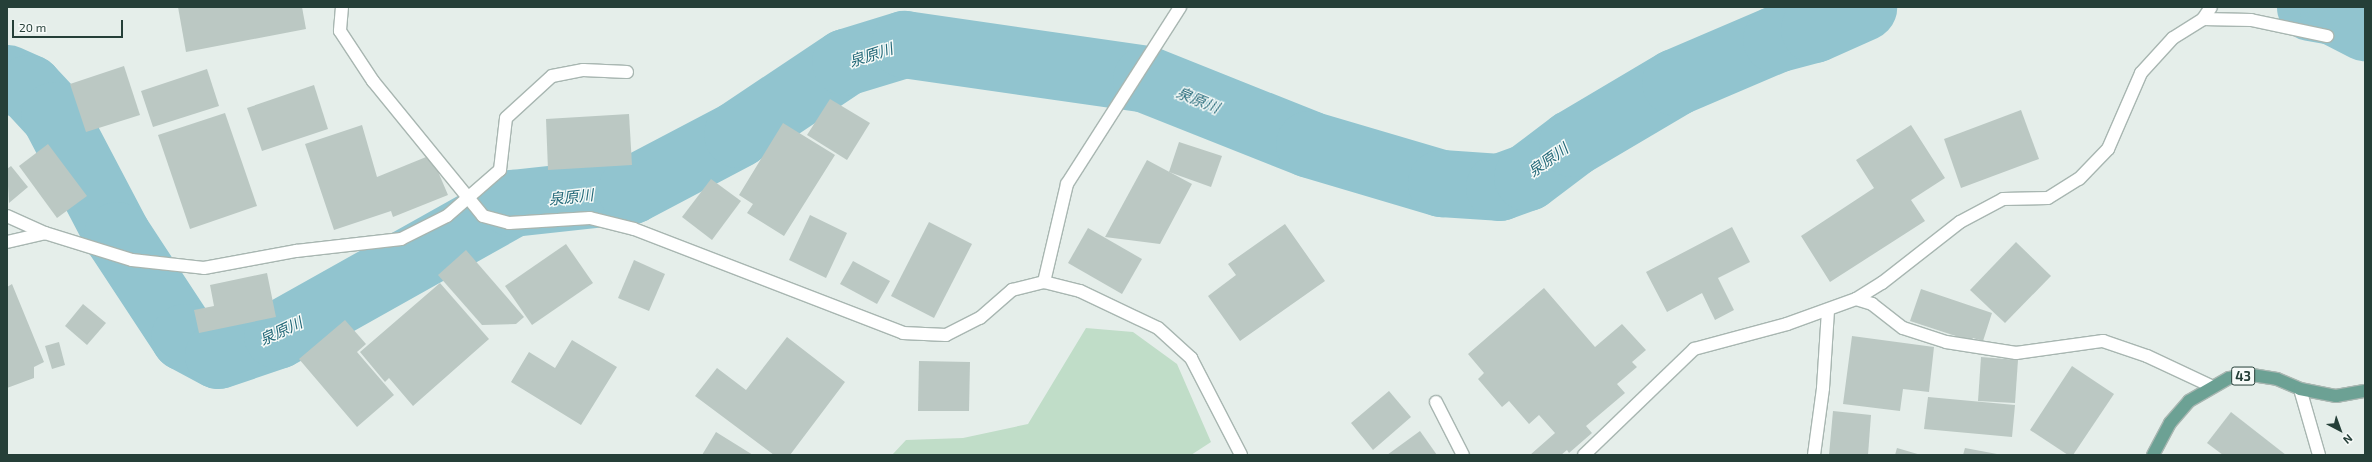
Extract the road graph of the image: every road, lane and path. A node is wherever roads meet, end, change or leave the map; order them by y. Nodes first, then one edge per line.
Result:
1 (342, 7) edge
2 (1180, 7) edge
3 (2211, 7) edge
4 (2203, 19) junction
5 (2327, 36) dead end
6 (627, 72) dead end
7 (468, 198) junction
8 (7, 216) edge
9 (45, 233) junction
10 (7, 242) edge
11 (1044, 282) junction
12 (1856, 299) junction
13 (1828, 310) junction
14 (2211, 386) junction
15 (2300, 389) junction
16 (2365, 391) edge
17 (1436, 402) dead end
18 (1241, 455) edge
19 (1464, 455) edge
20 (1584, 455) edge
21 (1814, 455) edge
22 (2153, 455) edge
23 (2319, 455) edge

1 - 7 street
2 - 11 street
3 - 4 street
4 - 5 street
4 - 12 street
6 - 7 street
7 - 9 street
7 - 11 street
8 - 9 street
9 - 10 street
11 - 18 street
12 - 13 street
12 - 14 street
13 - 20 street
13 - 21 street
14 - 15 main road, 43
14 - 22 main road, 43
15 - 16 main road, 43
15 - 23 street
17 - 19 street

